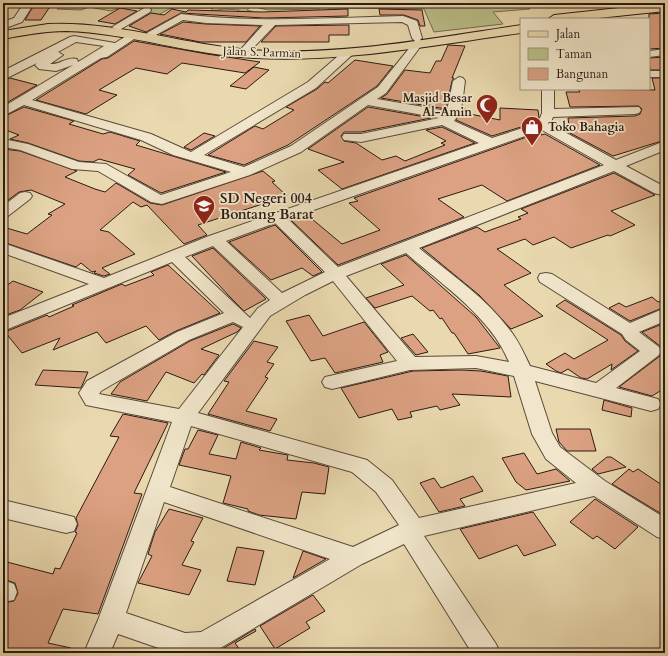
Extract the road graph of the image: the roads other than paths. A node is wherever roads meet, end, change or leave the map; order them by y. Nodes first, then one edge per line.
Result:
1 (665, 7) edge
2 (26, 8) dead end
3 (146, 10) dead end
4 (665, 11) edge
5 (563, 18) edge
6 (601, 18) edge
7 (272, 22) junction
8 (520, 23) edge
9 (3, 26) edge
10 (74, 28) junction
11 (520, 29) edge
12 (3, 31) edge
13 (152, 33) junction
14 (3, 35) edge
15 (112, 35) junction
16 (417, 40) junction
17 (247, 48) junction
18 (349, 52) junction
19 (665, 52) edge
20 (650, 54) edge
21 (3, 68) edge
22 (650, 74) edge
23 (665, 74) edge
24 (3, 76) edge
25 (650, 79) edge
26 (459, 80) dead end
27 (652, 88) dead end
28 (548, 90) edge
29 (367, 101) junction
30 (29, 103) junction
31 (635, 110) dead end
32 (3, 112) edge
33 (447, 118) junction
34 (545, 119) junction
35 (3, 120) edge
36 (349, 137) dead end
37 (3, 142) edge
38 (491, 143) junction
39 (665, 145) edge
40 (192, 157) junction
41 (617, 166) junction
42 (245, 172) junction
43 (665, 192) edge
44 (24, 196) dead end
45 (3, 213) edge
46 (279, 218) junction
47 (215, 239) junction
48 (409, 246) junction
49 (3, 248) edge
50 (173, 256) junction
51 (336, 274) junction
52 (546, 278) dead end
53 (104, 283) junction
54 (280, 300) junction
55 (237, 314) junction
56 (665, 314) edge
57 (3, 325) edge
58 (251, 330) junction
59 (629, 330) junction
60 (410, 364) junction
61 (522, 371) junction
62 (332, 382) dead end
63 (599, 391) junction
64 (651, 404) dead end
65 (184, 417) junction
66 (597, 487) junction
67 (157, 491) junction
68 (3, 509) edge
69 (66, 524) dead end
70 (420, 528) junction
71 (665, 530) edge
72 (354, 557) junction
73 (111, 620) junction
74 (96, 653) edge
75 (487, 653) edge

1 - 5 main road
2 - 9 street
3 - 15 street
4 - 6 main road
7 - 13 street
7 - 16 street
7 - 17 street
8 - 16 main road, Jalan S. Parman
10 - 14 main road, Jalan S. Parman
10 - 15 main road, Jalan S. Parman
10 - 21 street
11 - 16 main road, Jalan S. Parman
12 - 15 main road, Jalan S. Parman
13 - 15 main road, Jalan S. Parman
13 - 17 main road, Jalan S. Parman
15 - 18 main road, Jalan S. Parman
15 - 24 street
15 - 30 street
15 - 32 street
16 - 17 main road, Jalan S. Parman
16 - 18 main road, Jalan S. Parman
16 - 29 street
18 - 40 street
19 - 20 street
22 - 23 street
25 - 27 street
26 - 33 street
28 - 34 street
29 - 33 street
29 - 42 street
30 - 35 street
30 - 40 street
31 - 34 street
33 - 36 street
33 - 38 street
34 - 38 street
34 - 41 street
37 - 42 street
38 - 46 street
39 - 41 street
40 - 42 street
41 - 43 street
41 - 48 street
44 - 45 street
46 - 47 street
46 - 51 street
47 - 50 street
47 - 54 street
48 - 51 street
48 - 61 street
49 - 53 street
50 - 53 street
50 - 55 street
51 - 54 street
51 - 60 street
52 - 59 street
53 - 57 street
54 - 58 street
55 - 58 street
55 - 65 street
56 - 59 street
58 - 65 street
59 - 63 street
60 - 61 street
60 - 62 street
61 - 63 street
61 - 66 street
63 - 64 street
65 - 67 street
65 - 70 street
66 - 70 street
66 - 71 street
67 - 72 street
67 - 73 street
68 - 69 street
70 - 72 street
70 - 75 street
72 - 73 street
73 - 74 street

